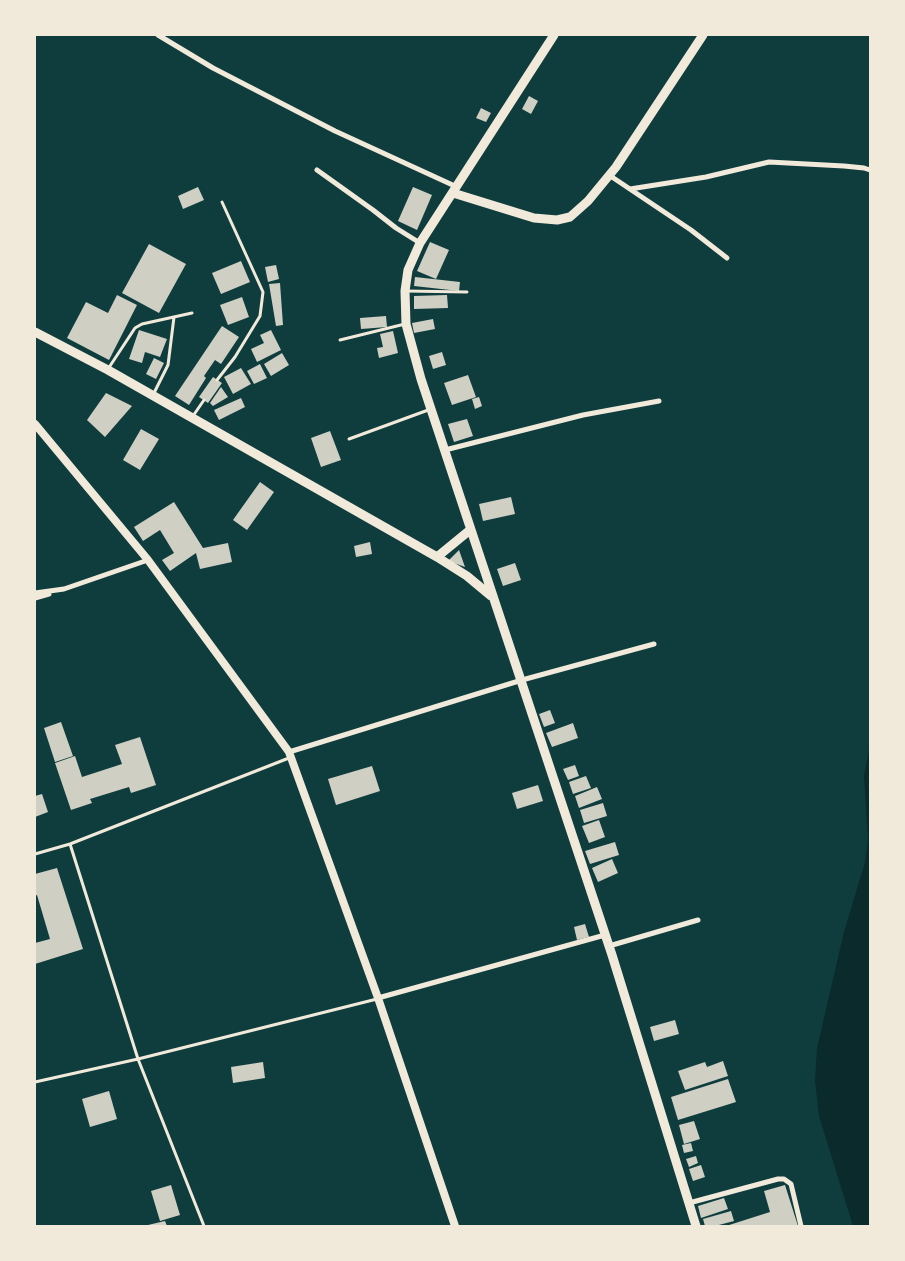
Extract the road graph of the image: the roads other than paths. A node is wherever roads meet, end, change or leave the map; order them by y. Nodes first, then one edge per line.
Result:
1 (158, 35) edge
2 (554, 35) edge
3 (703, 35) edge
4 (317, 170) dead end
5 (870, 170) edge
6 (609, 175) junction
7 (630, 189) junction
8 (455, 190) junction
9 (222, 202) dead end
10 (420, 243) junction
11 (727, 258) dead end
12 (405, 291) junction
13 (468, 292) dead end
14 (192, 313) dead end
15 (174, 317) junction
16 (406, 324) junction
17 (35, 332) edge
18 (340, 340) dead end
19 (108, 370) junction
20 (217, 380) dead end
21 (152, 396) junction
22 (204, 400) dead end
23 (659, 400) dead end
24 (430, 409) junction
25 (191, 418) junction
26 (35, 424) edge
27 (349, 439) dead end
28 (445, 450) junction
29 (470, 530) junction
30 (438, 557) junction
31 (148, 560) junction
32 (64, 589) junction
33 (35, 593) edge
34 (491, 596) junction
35 (35, 598) edge
36 (654, 644) dead end
37 (522, 680) junction
38 (290, 755) junction
39 (70, 844) junction
40 (35, 854) edge
41 (698, 920) dead end
42 (605, 935) junction
43 (609, 946) junction
44 (378, 998) junction
45 (138, 1059) junction
46 (35, 1082) edge
47 (689, 1203) junction
48 (204, 1226) edge
49 (455, 1226) edge
50 (696, 1226) edge
51 (801, 1226) edge

1 - 8 street
2 - 8 main road
3 - 6 main road
4 - 10 street
5 - 7 street
6 - 7 street
6 - 8 main road
7 - 11 street
8 - 10 main road
9 - 20 lane
10 - 12 main road
12 - 13 lane
12 - 16 main road
14 - 15 lane
15 - 19 lane
15 - 21 lane
16 - 18 lane
16 - 24 main road
17 - 19 main road
19 - 21 main road
21 - 25 main road
22 - 25 lane
23 - 28 street
24 - 27 lane
24 - 28 main road
25 - 30 main road
26 - 31 street
28 - 29 main road
29 - 30 main road
29 - 34 main road
30 - 34 main road
31 - 32 street
31 - 38 street
32 - 33 street
32 - 35 street
34 - 37 main road
36 - 37 street
37 - 38 street
37 - 42 main road
38 - 39 lane
38 - 44 street
39 - 40 lane
39 - 45 lane
41 - 43 street
42 - 43 main road
42 - 44 street
43 - 47 main road
44 - 45 lane
44 - 49 street
45 - 46 lane
45 - 48 lane
47 - 50 main road
47 - 51 street

